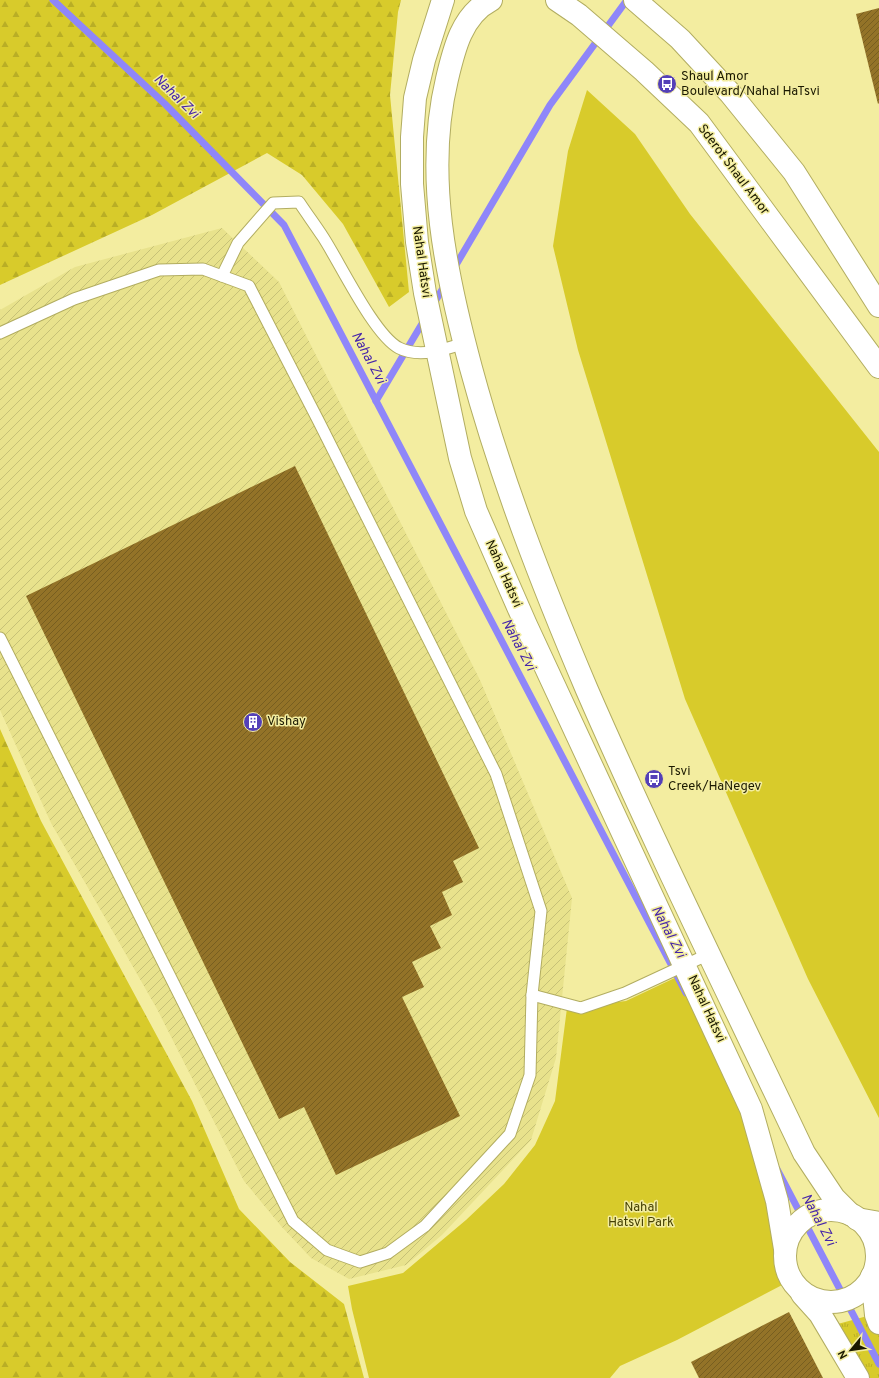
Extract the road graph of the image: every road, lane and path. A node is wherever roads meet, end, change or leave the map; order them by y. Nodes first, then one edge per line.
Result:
1 (444, 0) edge
2 (491, 0) edge
3 (557, 0) edge
4 (634, 0) edge
5 (222, 276) junction
6 (879, 306) edge
7 (0, 332) edge
8 (464, 343) junction
9 (437, 352) junction
10 (879, 367) edge
11 (0, 638) edge
12 (709, 954) junction
13 (685, 964) junction
14 (532, 995) junction
15 (854, 1217) junction
16 (879, 1223) edge
17 (785, 1249) junction
18 (876, 1268) edge
19 (796, 1287) junction
20 (879, 1323) edge
21 (858, 1378) edge

1 - 9 street, Nahal Hatsvi
2 - 8 street, Nahal Hatsvi
3 - 10 street, Sderot Shaul Amor
4 - 6 street
5 - 7 lane
5 - 9 lane
5 - 14 lane
8 - 9 lane
8 - 12 street, Nahal Hatsvi
9 - 13 street, Nahal Hatsvi
11 - 14 lane
12 - 13 lane
12 - 15 street, Nahal Hatsvi
13 - 14 lane
13 - 17 street, Nahal Hatsvi
15 - 16 street
15 - 17 street
15 - 18 street
17 - 19 street
18 - 19 street
18 - 20 street
19 - 21 street

